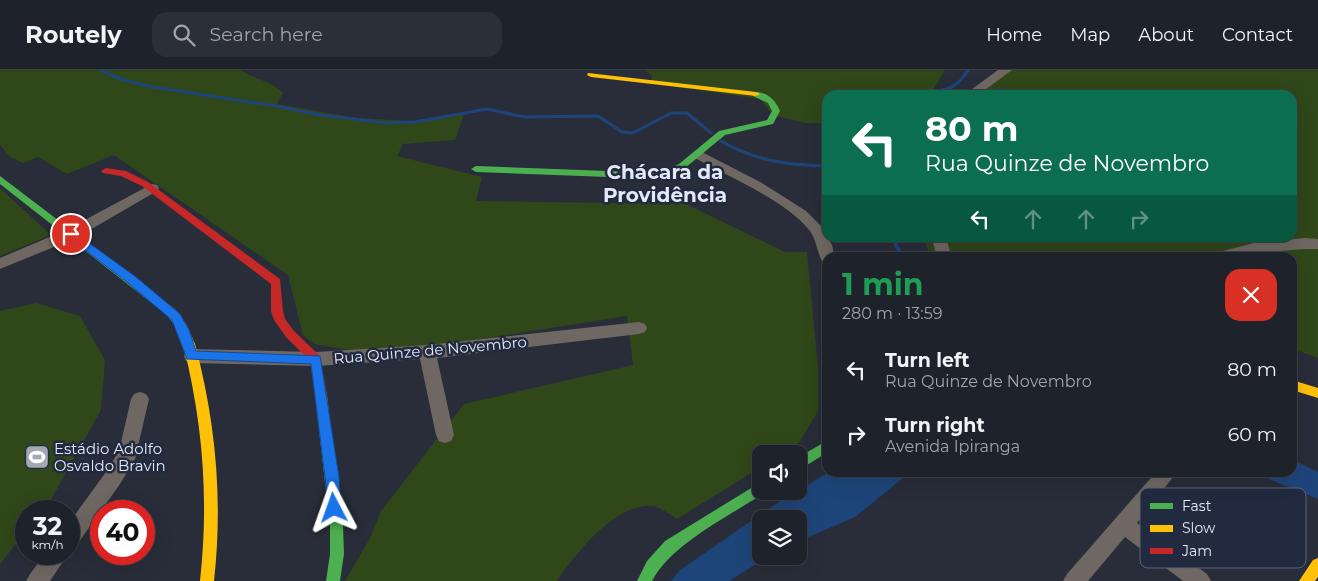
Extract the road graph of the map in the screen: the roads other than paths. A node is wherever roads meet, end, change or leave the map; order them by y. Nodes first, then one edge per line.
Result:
1 (1006, 70) edge
2 (591, 75) dead end
3 (977, 90) edge
4 (698, 154) junction
5 (476, 169) dead end
6 (106, 171) dead end
7 (0, 179) edge
8 (152, 188) junction
9 (71, 234) junction
10 (1292, 242) edge
11 (1292, 242) edge
12 (1318, 244) edge
13 (825, 252) edge
14 (1238, 252) edge
15 (0, 264) edge
16 (639, 328) dead end
17 (427, 352) junction
18 (192, 356) junction
19 (316, 359) junction
20 (1297, 387) edge
21 (1318, 393) edge
22 (140, 399) dead end
23 (445, 435) dead end
24 (822, 449) edge
25 (807, 459) edge
26 (1164, 477) edge
27 (1155, 488) edge
28 (752, 494) edge
29 (1140, 506) edge
30 (80, 524) edge
31 (1124, 525) junction
32 (1140, 537) edge
33 (49, 565) edge
34 (1182, 568) edge
35 (1316, 569) edge
36 (37, 581) edge
37 (207, 581) edge
38 (333, 581) edge
39 (644, 581) edge
40 (1074, 581) edge
41 (1200, 581) edge
42 (1306, 581) edge

1 - 3 street
2 - 4 street
4 - 5 street
4 - 13 street
6 - 8 street
7 - 9 street
8 - 9 street
8 - 19 street
9 - 15 street
9 - 18 street
10 - 12 street
11 - 14 street
16 - 17 street, Rua Quinze de Novembro
17 - 19 street, Rua Quinze de Novembro
17 - 23 street
18 - 19 street, Rua Quinze de Novembro
18 - 37 street
19 - 38 street
20 - 21 street
22 - 30 street
24 - 25 street
26 - 27 street
28 - 39 street
29 - 31 street
31 - 32 street
31 - 40 street
33 - 36 street
34 - 41 street
35 - 42 street

